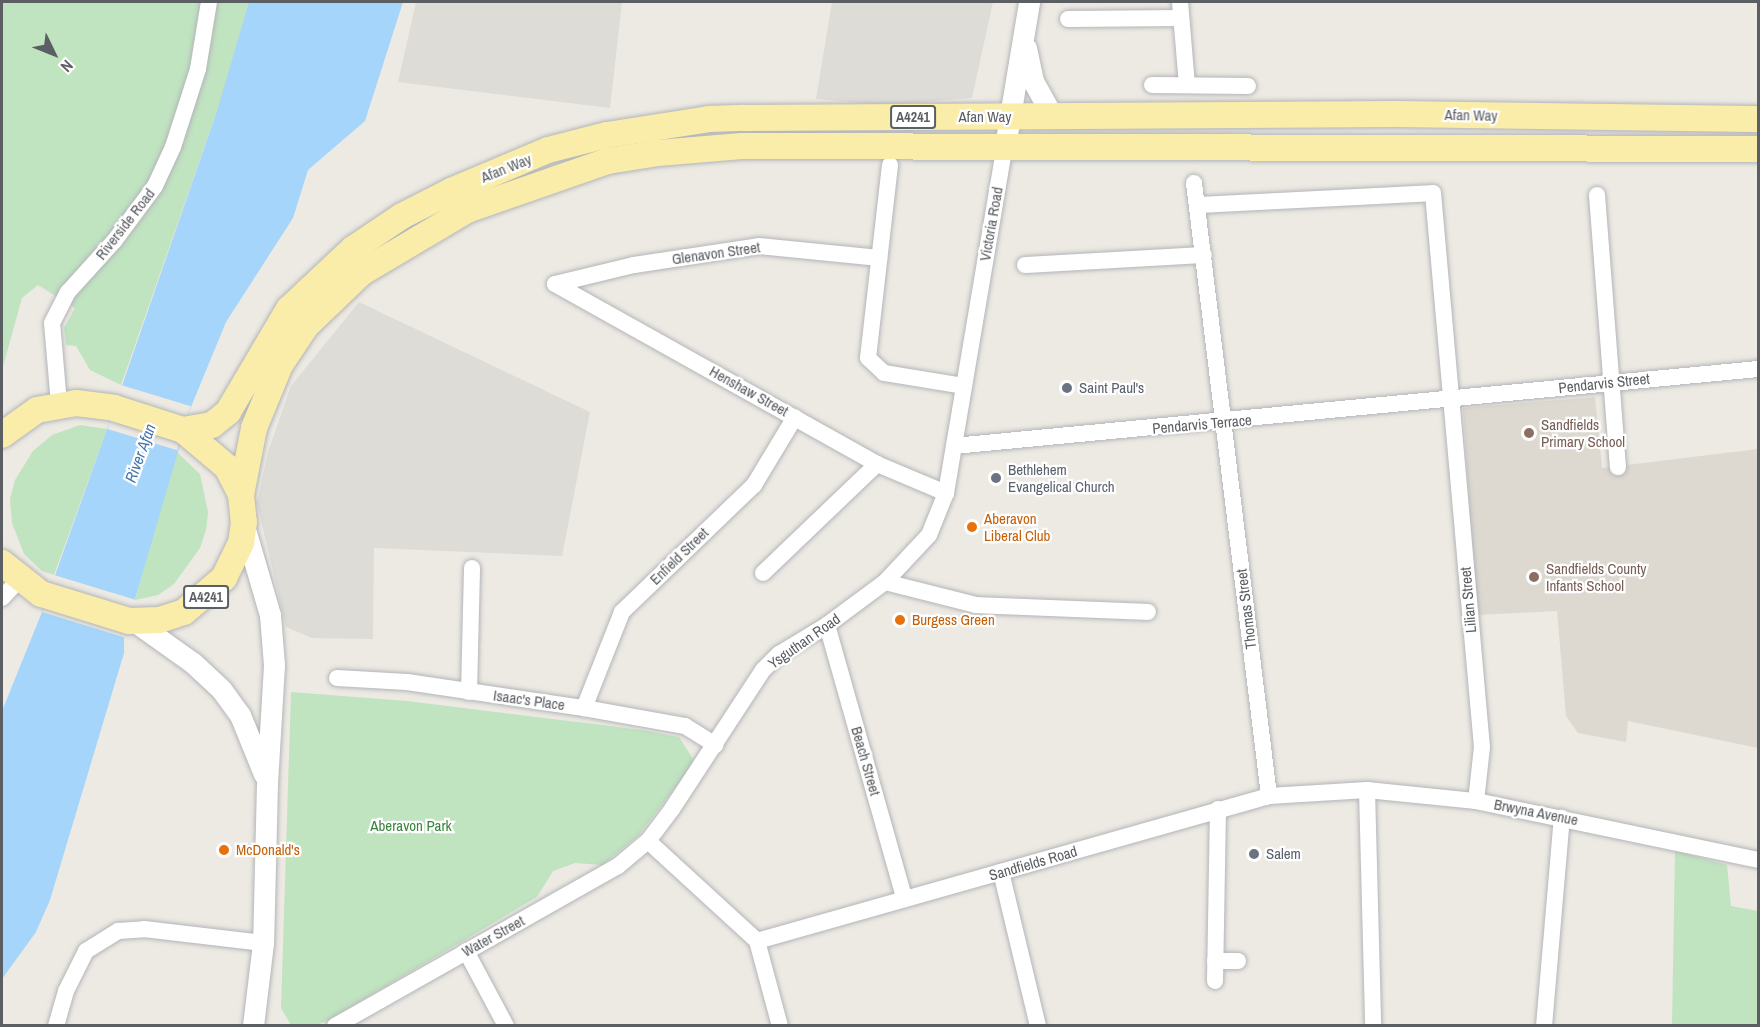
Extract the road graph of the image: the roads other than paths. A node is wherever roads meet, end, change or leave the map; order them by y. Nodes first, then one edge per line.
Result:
1 (209, 2) edge
2 (1029, 2) edge
3 (1180, 10) edge
4 (1068, 19) dead end
5 (1024, 38) junction
6 (1152, 85) dead end
7 (1187, 85) junction
8 (1248, 86) dead end
9 (1009, 116) junction
10 (1053, 117) junction
11 (1758, 118) edge
12 (1005, 146) junction
13 (1758, 149) edge
14 (890, 165) dead end
15 (1194, 183) dead end
16 (1597, 195) dead end
17 (1197, 205) junction
18 (1204, 255) junction
19 (879, 258) junction
20 (1025, 265) dead end
21 (555, 284) joint
22 (1758, 369) edge
23 (1610, 382) junction
24 (963, 386) junction
25 (1450, 399) junction
26 (59, 404) junction
27 (795, 417) junction
28 (1223, 422) junction
29 (183, 430) junction
30 (2, 435) edge
31 (954, 446) junction
32 (877, 464) junction
33 (1618, 467) dead end
34 (946, 493) junction
35 (241, 495) junction
36 (244, 526) junction
37 (472, 568) dead end
38 (763, 573) dead end
39 (7, 580) edge
40 (885, 582) junction
41 (1148, 612) dead end
42 (131, 621) junction
43 (827, 625) junction
44 (336, 678) dead end
45 (469, 692) junction
46 (584, 708) junction
47 (715, 745) junction
48 (267, 783) junction
49 (1366, 790) junction
50 (1310, 795) joint
51 (1269, 796) junction
52 (1476, 801) junction
53 (1218, 809) junction
54 (1562, 818) junction
55 (648, 841) junction
56 (1758, 860) edge
57 (1001, 872) junction
58 (904, 898) junction
59 (757, 941) junction
60 (263, 943) junction
61 (466, 951) junction
62 (1215, 961) junction
63 (1238, 961) dead end
64 (1215, 981) dead end
65 (56, 1026) edge
66 (253, 1026) edge
67 (335, 1026) edge
68 (506, 1026) edge
69 (780, 1026) edge
70 (1038, 1026) edge
71 (1372, 1026) edge
72 (1544, 1026) edge

1 - 26 street, Riverside Road
2 - 5 street, Victoria Road
3 - 4 street
3 - 7 street
5 - 9 street, Victoria Road
5 - 10 street
6 - 7 street
7 - 8 street
9 - 10 main road, Afan Way / A4241
9 - 12 street, Victoria Road
9 - 29 main road, Afan Way / A4241
10 - 11 main road, Afan Way / A4241
12 - 13 main road, Afan Way / A4241
12 - 24 street, Victoria Road
12 - 35 main road, Afan Way / A4241
14 - 19 street
15 - 17 street, Thomas Street
16 - 23 street
17 - 18 street, Thomas Street
17 - 25 street, Lilian Street
18 - 20 street
18 - 28 street, Thomas Street
19 - 21 street, Glenavon Street
19 - 24 street
21 - 27 street, Henshaw Street
22 - 23 street, Pendarvis Street
23 - 25 street, Pendarvis Street
23 - 33 street
24 - 31 street, Victoria Road
25 - 28 street, Pendarvis Terrace
25 - 52 street, Lilian Street
26 - 29 main road, A4241
26 - 30 main road, A4241
27 - 32 street, Henshaw Street
27 - 46 street, Enfield Street
28 - 31 street, Pendarvis Terrace
28 - 51 street, Thomas Street
29 - 35 main road, A4241
31 - 34 street, Ysguthan Road
32 - 34 street, Henshaw Street
32 - 38 street
34 - 40 street, Ysguthan Road
35 - 36 main road, A4241
36 - 42 main road, A4241
36 - 48 street
37 - 45 street
39 - 42 main road, A4241
40 - 41 street
40 - 43 street, Ysguthan Road
42 - 48 street
43 - 47 street, Ysguthan Road
43 - 58 street, Beach Street
44 - 45 street, Isaac's Place
45 - 46 street, Isaac's Place
46 - 47 street, Isaac's Place
47 - 55 street, Ysguthan Road
48 - 60 street
49 - 50 street, Brwyna Avenue
49 - 52 street, Brwyna Avenue
49 - 71 street
50 - 51 street, Sandfields Road
51 - 53 street, Sandfields Road
52 - 54 street, Brwyna Avenue
53 - 57 street, Sandfields Road
53 - 62 street
54 - 56 street, Brwyna Avenue
54 - 72 street
55 - 59 street
55 - 61 street, Water Street
57 - 58 street, Sandfields Road
57 - 70 street
58 - 59 street, Sandfields Road
59 - 69 street
60 - 65 street
60 - 66 street
61 - 67 street, Water Street
61 - 68 street
62 - 63 street
62 - 64 street

